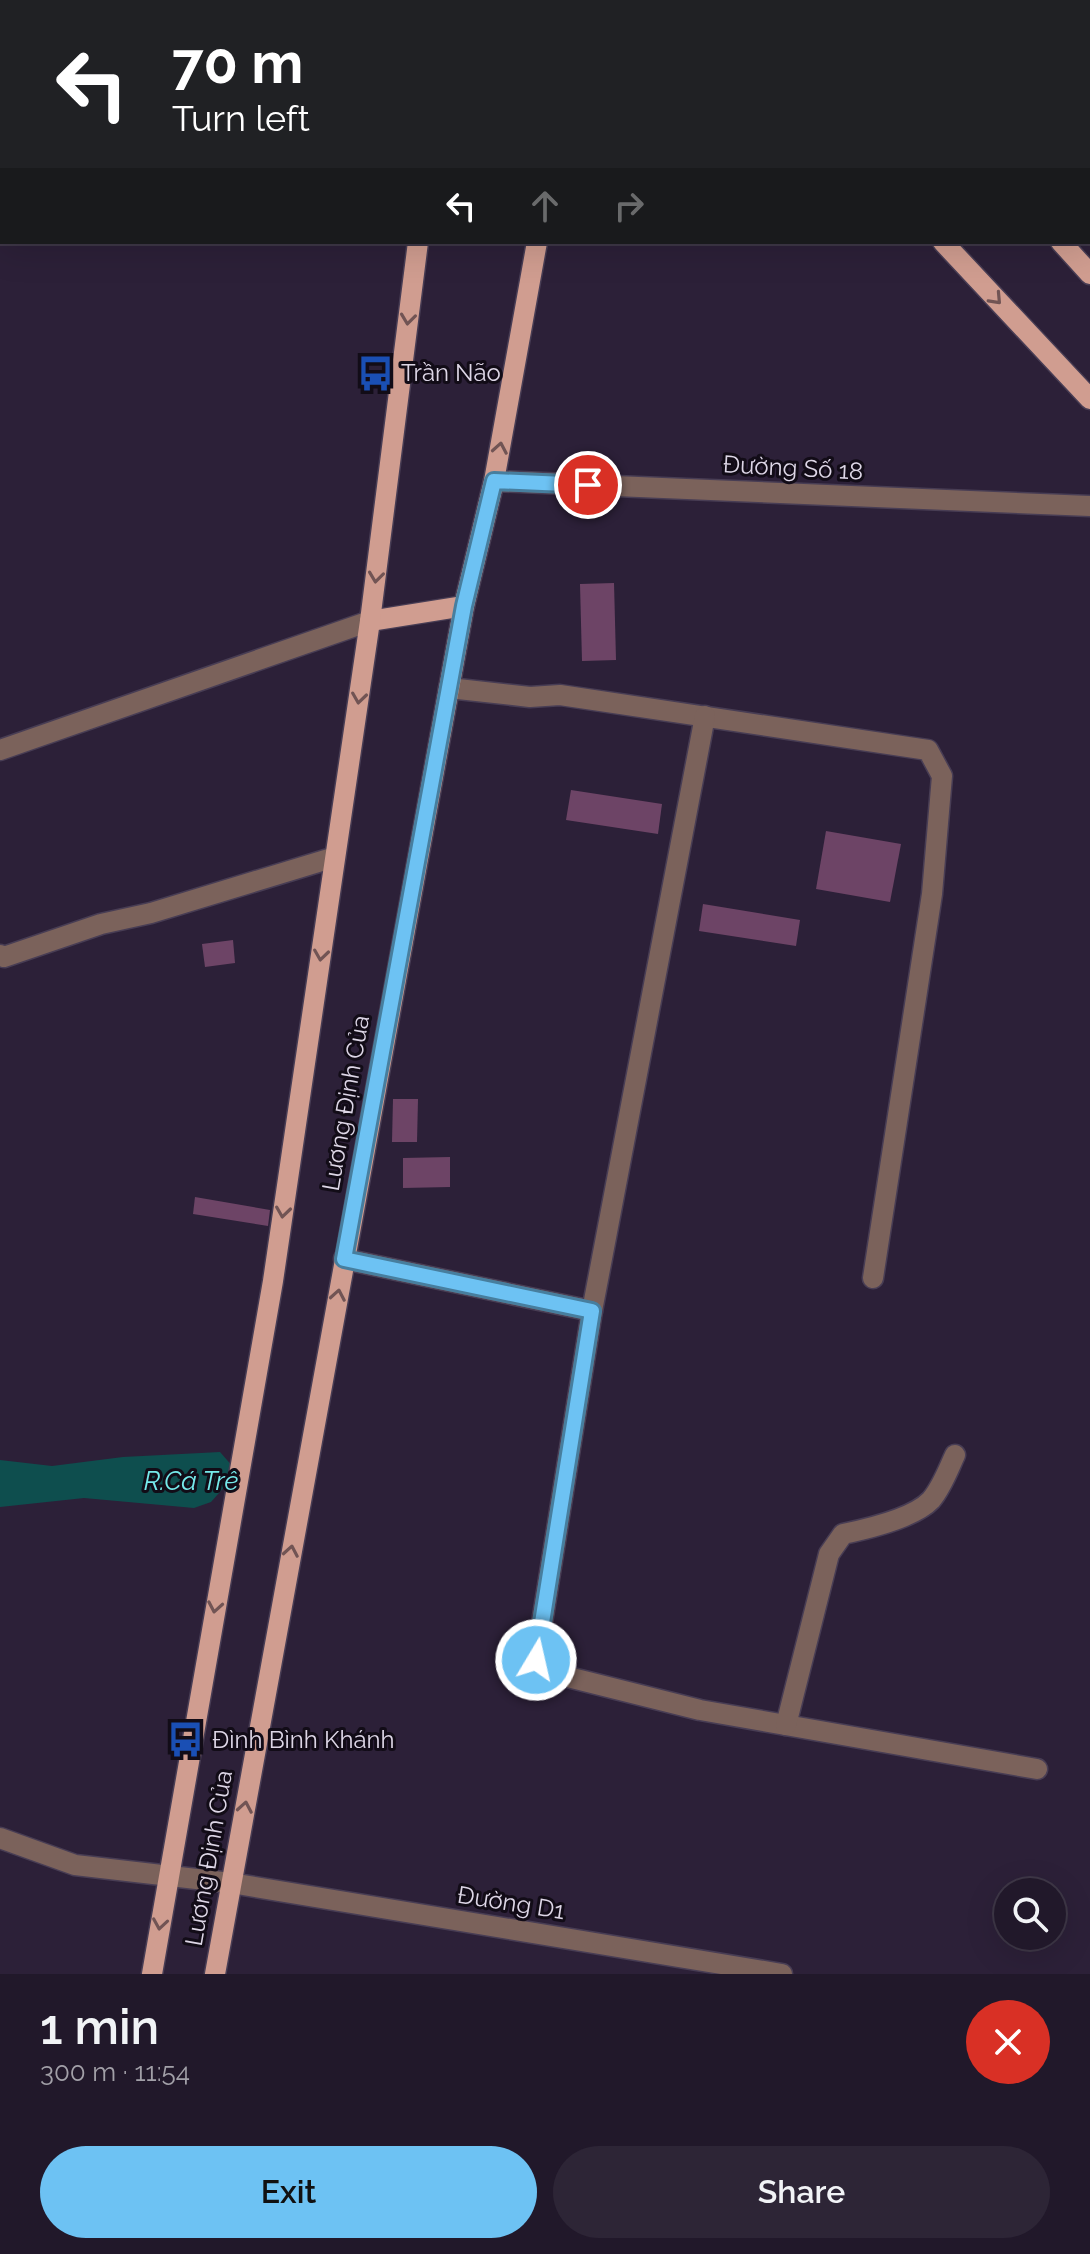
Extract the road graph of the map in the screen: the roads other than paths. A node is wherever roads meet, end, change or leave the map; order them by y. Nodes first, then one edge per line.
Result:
1 (418, 244) edge
2 (537, 244) edge
3 (945, 244) edge
4 (1063, 244) edge
5 (1090, 274) edge
6 (1090, 399) edge
7 (494, 481) junction
8 (1090, 506) edge
9 (464, 606) junction
10 (370, 621) junction
11 (449, 688) junction
12 (705, 716) junction
13 (0, 750) edge
14 (335, 857) junction
15 (0, 955) edge
16 (344, 1259) junction
17 (873, 1278) dead end
18 (592, 1311) junction
19 (955, 1455) dead end
20 (786, 1725) junction
21 (1037, 1769) dead end
22 (0, 1838) edge
23 (168, 1874) junction
24 (231, 1883) junction
25 (152, 1974) edge
26 (215, 1974) edge
27 (782, 1974) edge

1 -> 10 main road, Lương Định Của
7 -> 2 main road, Lương Định Của
3 -> 6 main road
4 - 5 main road
7 - 8 street, Đường Số 18
7 - 9 main road, Lương Định Của
9 - 10 main road
9 - 11 main road, Lương Định Của
10 - 13 street
10 -> 14 main road, Lương Định Của
11 - 12 street
11 - 16 main road, Lương Định Của
12 - 17 street
12 - 18 street
14 - 15 street
14 -> 23 main road, Lương Định Của
16 - 18 street
24 -> 16 main road, Lương Định Của
18 - 20 street
19 - 20 street
20 - 21 street
22 - 23 street, Đường D1
23 - 24 street, Đường D1
23 -> 25 main road, Lương Định Của
24 - 26 main road, Lương Định Của
24 - 27 street, Đường D1

